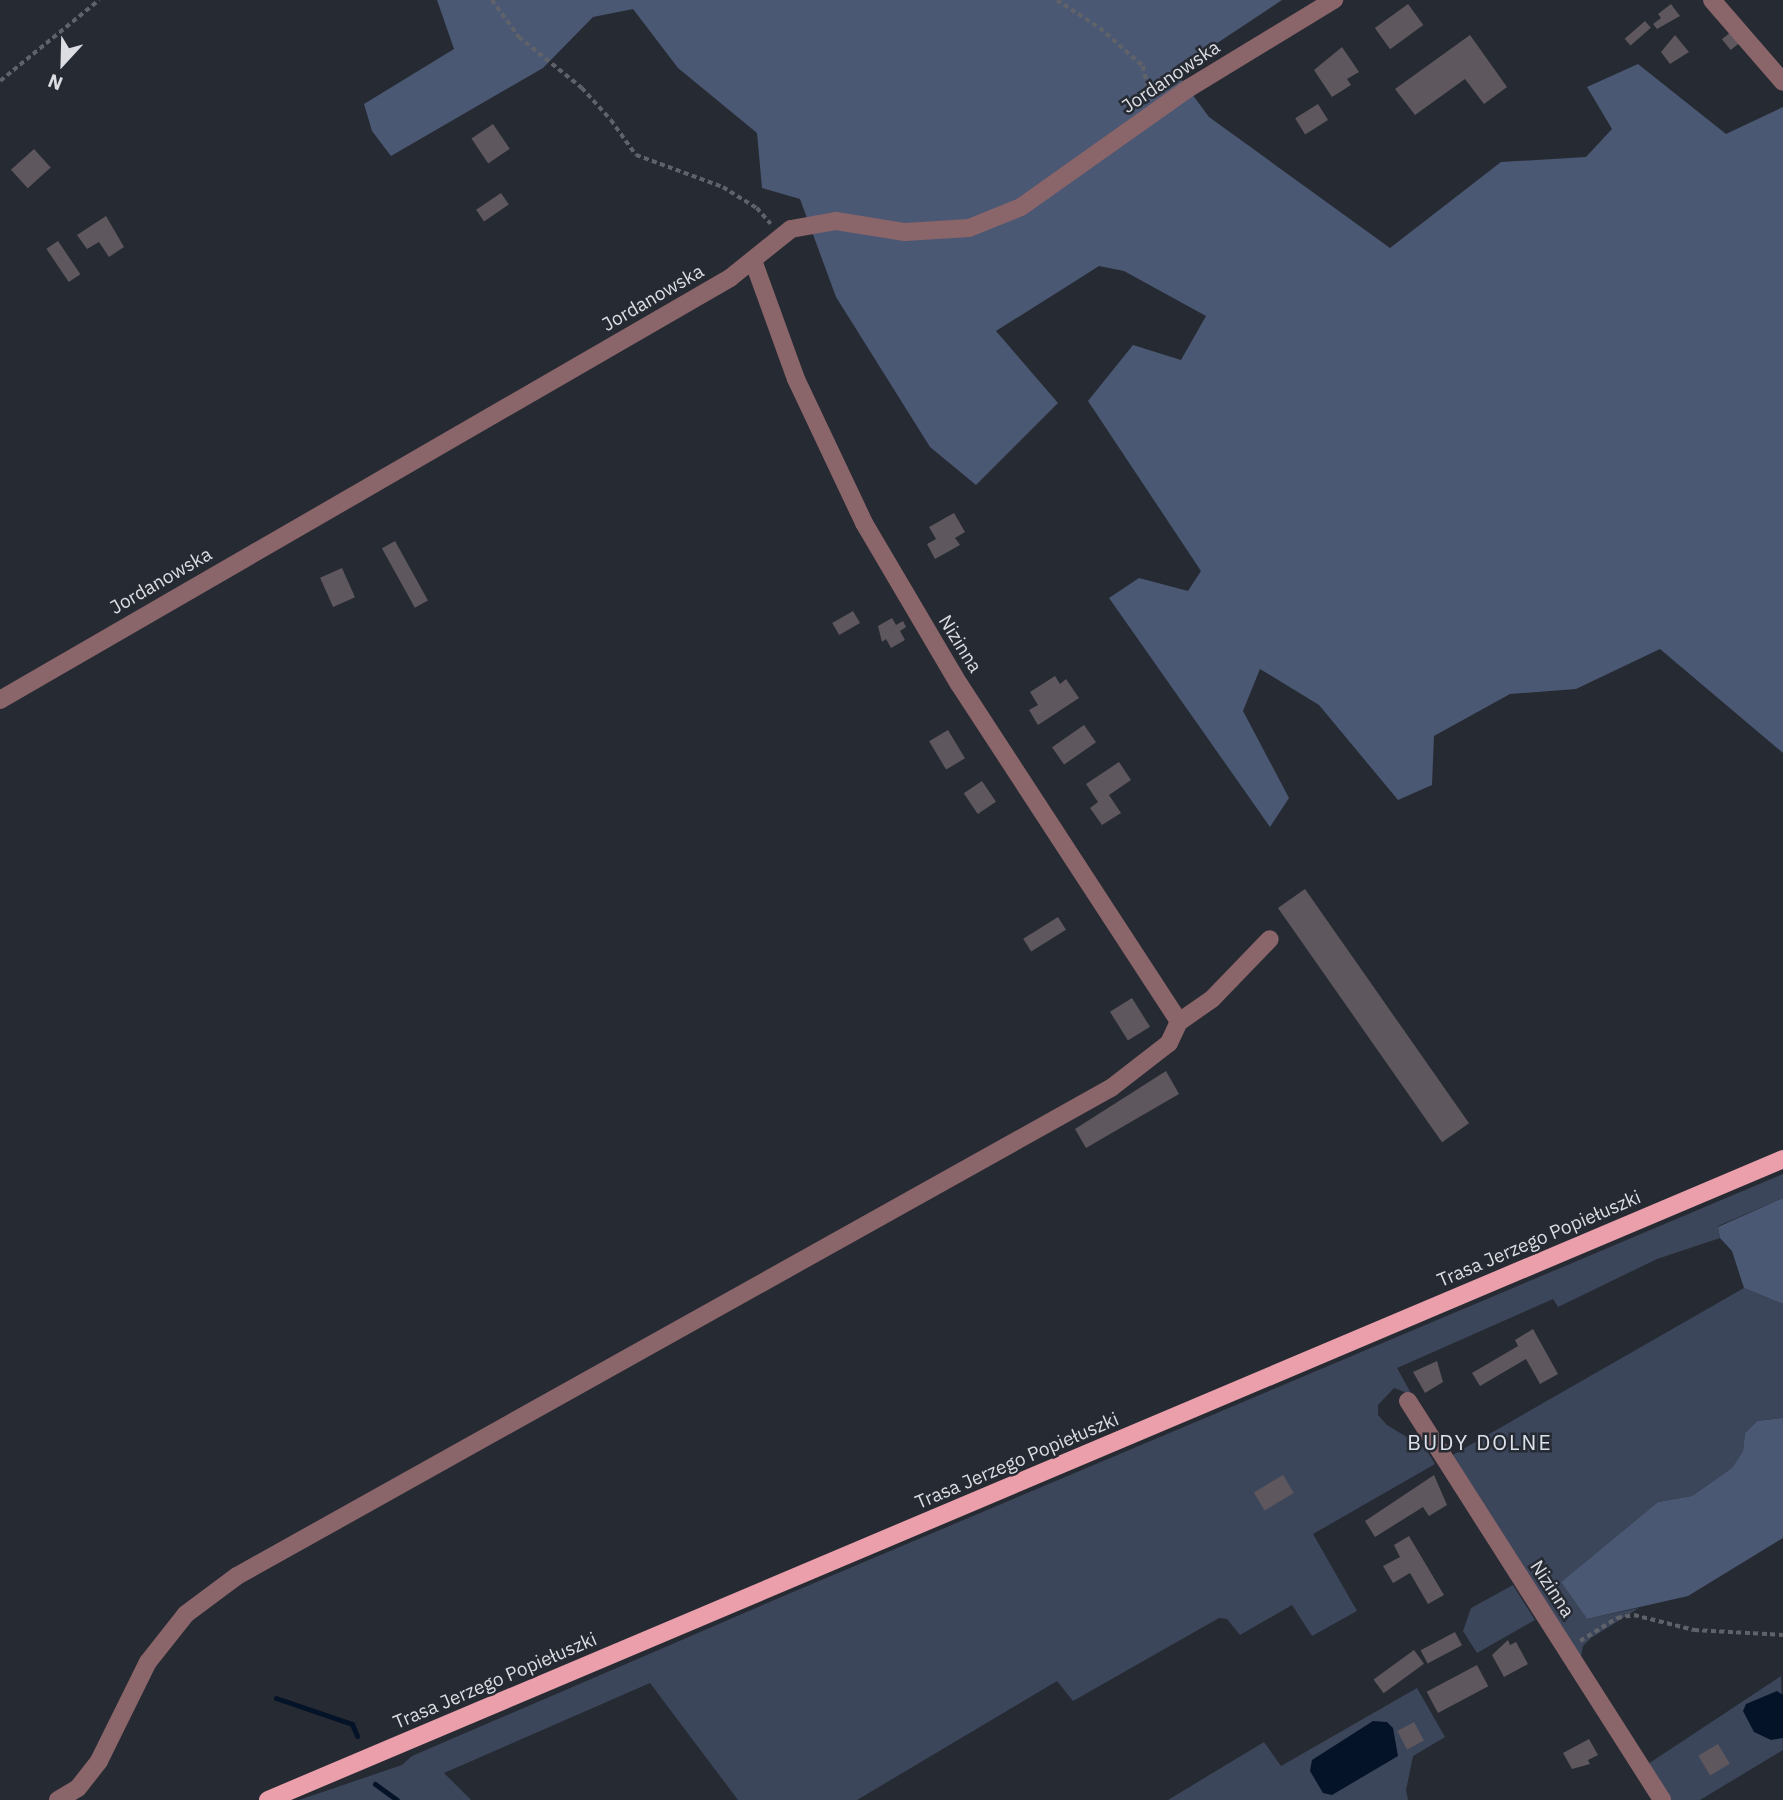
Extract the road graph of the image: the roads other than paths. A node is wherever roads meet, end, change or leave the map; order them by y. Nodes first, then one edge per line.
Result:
1 (1334, 0) edge
2 (1712, 0) edge
3 (1783, 82) edge
4 (754, 263) junction
5 (0, 700) edge
6 (1269, 939) dead end
7 (1179, 1022) junction
8 (1783, 1159) edge
9 (1408, 1401) dead end
10 (58, 1800) edge
11 (268, 1800) edge
12 (1662, 1800) edge

1 - 4 street, Jordanowska
2 - 3 street
4 - 5 street, Jordanowska
4 - 7 street, Nizinna
6 - 7 street
7 - 10 street
8 - 11 main road, Trasa Jerzego Popiełuszki
9 - 12 street, Nizinna

